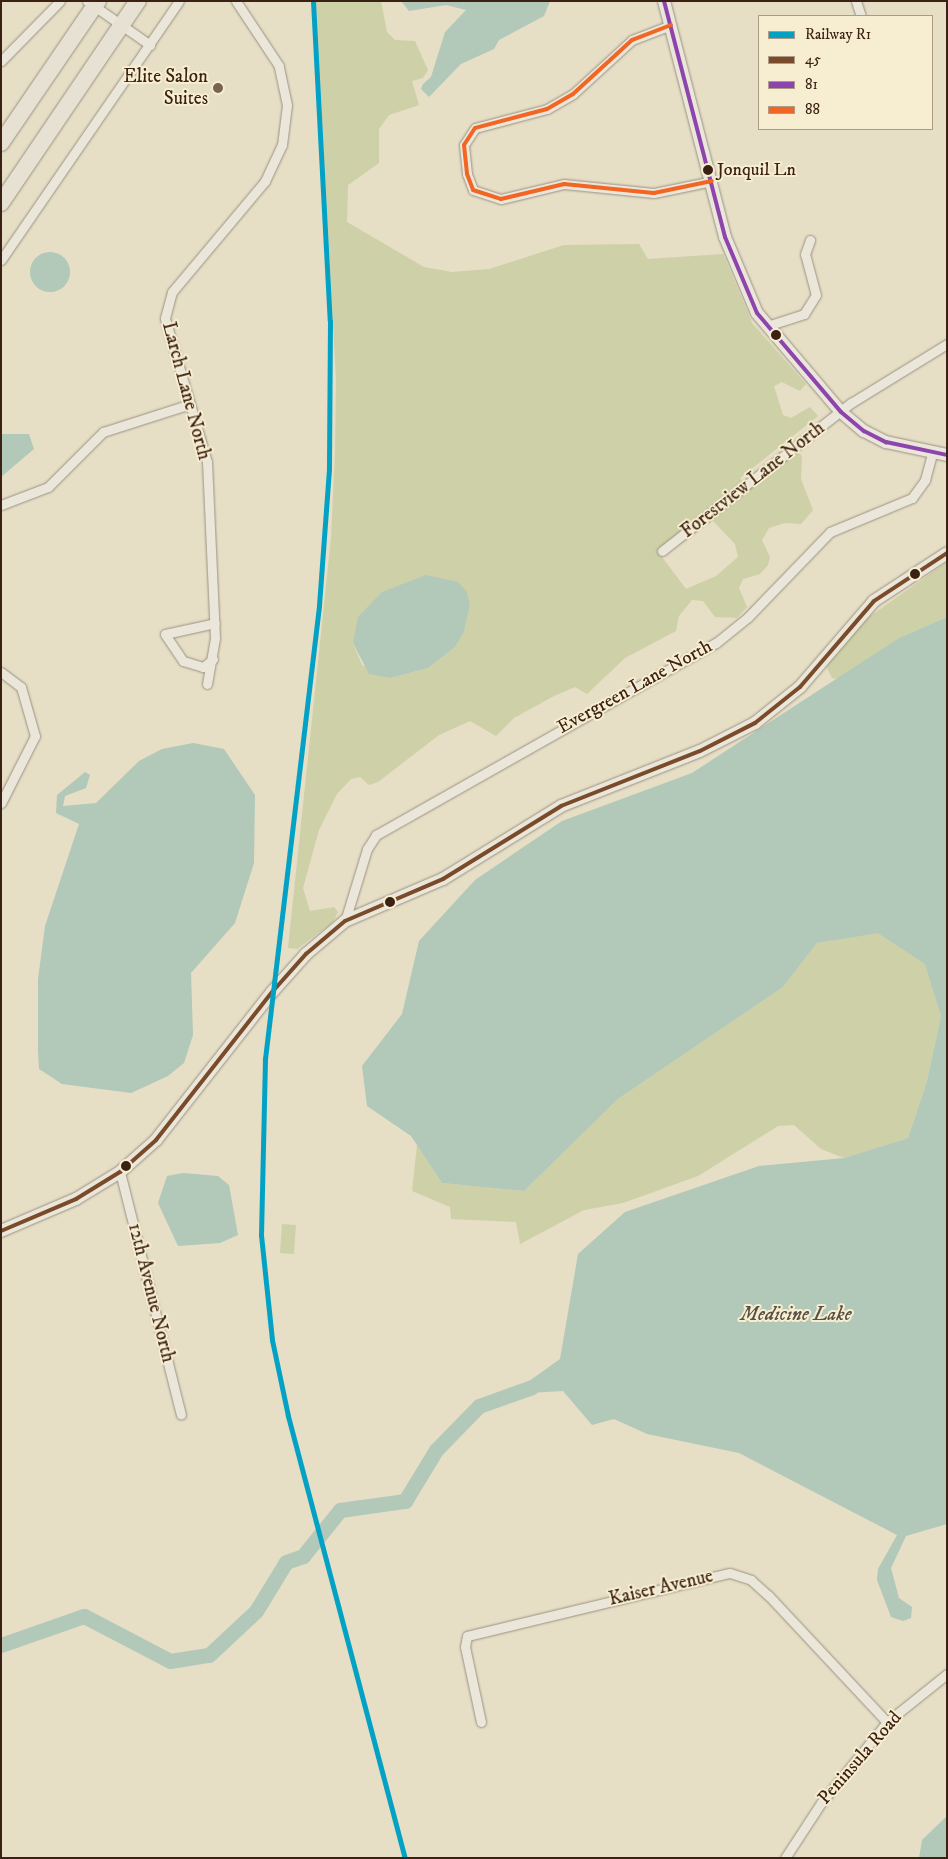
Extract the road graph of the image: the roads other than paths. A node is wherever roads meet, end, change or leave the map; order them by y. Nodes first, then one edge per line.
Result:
1 (60, 1) edge
2 (138, 1) edge
3 (179, 1) edge
4 (236, 1) edge
5 (664, 1) edge
6 (856, 1) edge
7 (93, 3) edge
8 (860, 15) edge
9 (671, 25) junction
10 (121, 26) junction
11 (150, 45) junction
12 (1, 60) edge
13 (1, 143) edge
14 (712, 181) junction
15 (1, 203) edge
16 (810, 240) dead end
17 (1, 260) edge
18 (767, 326) junction
19 (947, 344) edge
20 (190, 404) junction
21 (841, 412) junction
22 (932, 453) junction
23 (947, 455) edge
24 (1, 506) edge
25 (947, 545) edge
26 (662, 551) dead end
27 (943, 557) edge
28 (214, 623) junction
29 (213, 659) junction
30 (1, 672) edge
31 (207, 684) dead end
32 (1, 803) edge
33 (345, 921) junction
34 (120, 1172) junction
35 (1, 1231) edge
36 (181, 1414) dead end
37 (947, 1674) edge
38 (481, 1722) dead end
39 (887, 1722) junction
40 (783, 1857) edge

1 - 12 street
2 - 10 highway
3 - 11 street
4 - 20 street, Larch Lane North
5 - 9 street
6 - 8 street
7 - 10 street
7 - 13 highway
9 - 14 street
9 - 14 street
10 - 11 street
10 - 15 highway
11 - 17 street
14 - 18 street
16 - 18 street
18 - 21 street
19 - 21 street, Forestview Lane North
20 - 24 street
20 - 28 street, Larch Lane North
21 - 22 street
21 - 26 street, Forestview Lane North
22 - 23 street
22 - 33 street, Evergreen Lane North
25 - 27 street
27 - 33 street
28 - 29 street, Larch Lane North
28 - 29 street
29 - 31 street, Larch Lane North
30 - 32 street
33 - 34 street
34 - 35 street
34 - 36 street, 12th Avenue North
37 - 39 street, Peninsula Road
38 - 39 street, Kaiser Avenue
39 - 40 street, Peninsula Road

